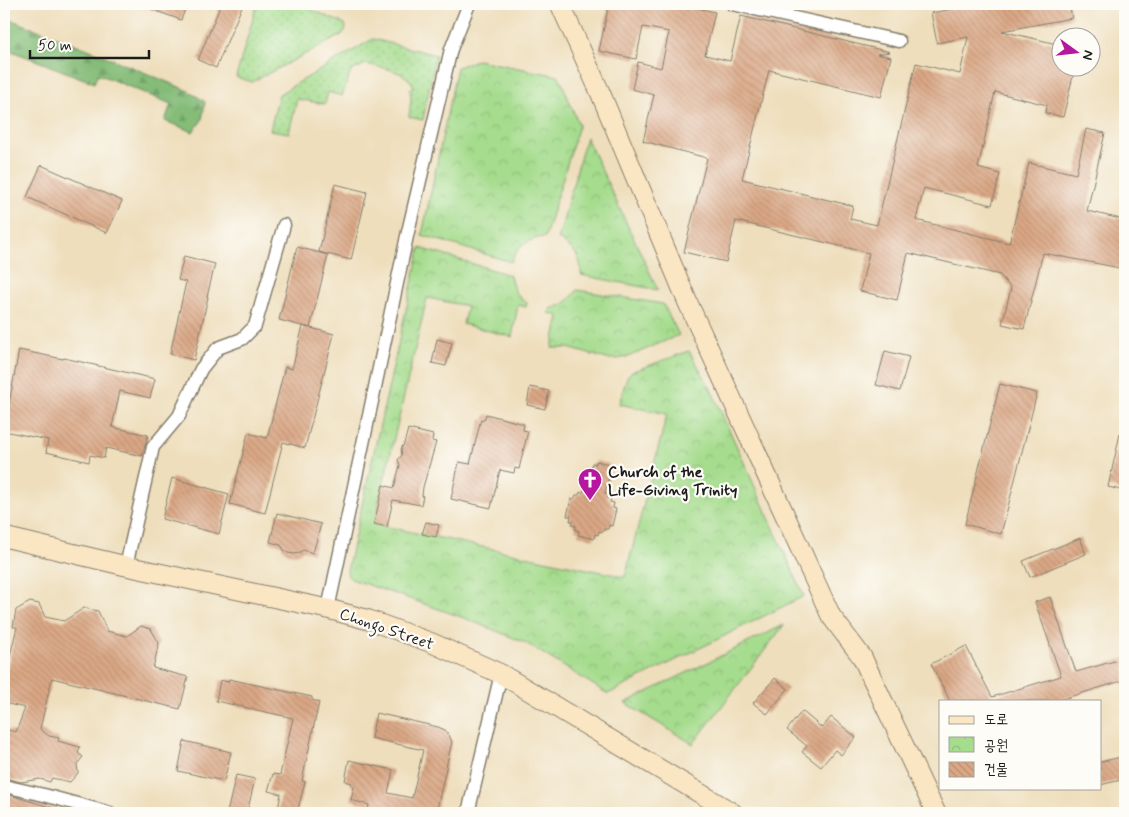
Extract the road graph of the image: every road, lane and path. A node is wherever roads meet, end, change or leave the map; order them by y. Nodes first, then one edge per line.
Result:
1 (469, 4) edge
2 (560, 4) edge
3 (732, 4) edge
4 (899, 41) dead end
5 (284, 225) dead end
6 (4, 537) edge
7 (126, 566) junction
8 (328, 609) junction
9 (501, 674) junction
10 (4, 786) edge
11 (110, 813) edge
12 (468, 813) edge
13 (733, 813) edge
14 (936, 813) edge

1 - 8 street
2 - 14 street
3 - 4 street
5 - 7 street
6 - 7 street, Chongo Street
7 - 8 street, Chongo Street
8 - 9 street, Chongo Street
9 - 12 street
9 - 13 street, Chongo Street
10 - 11 street

